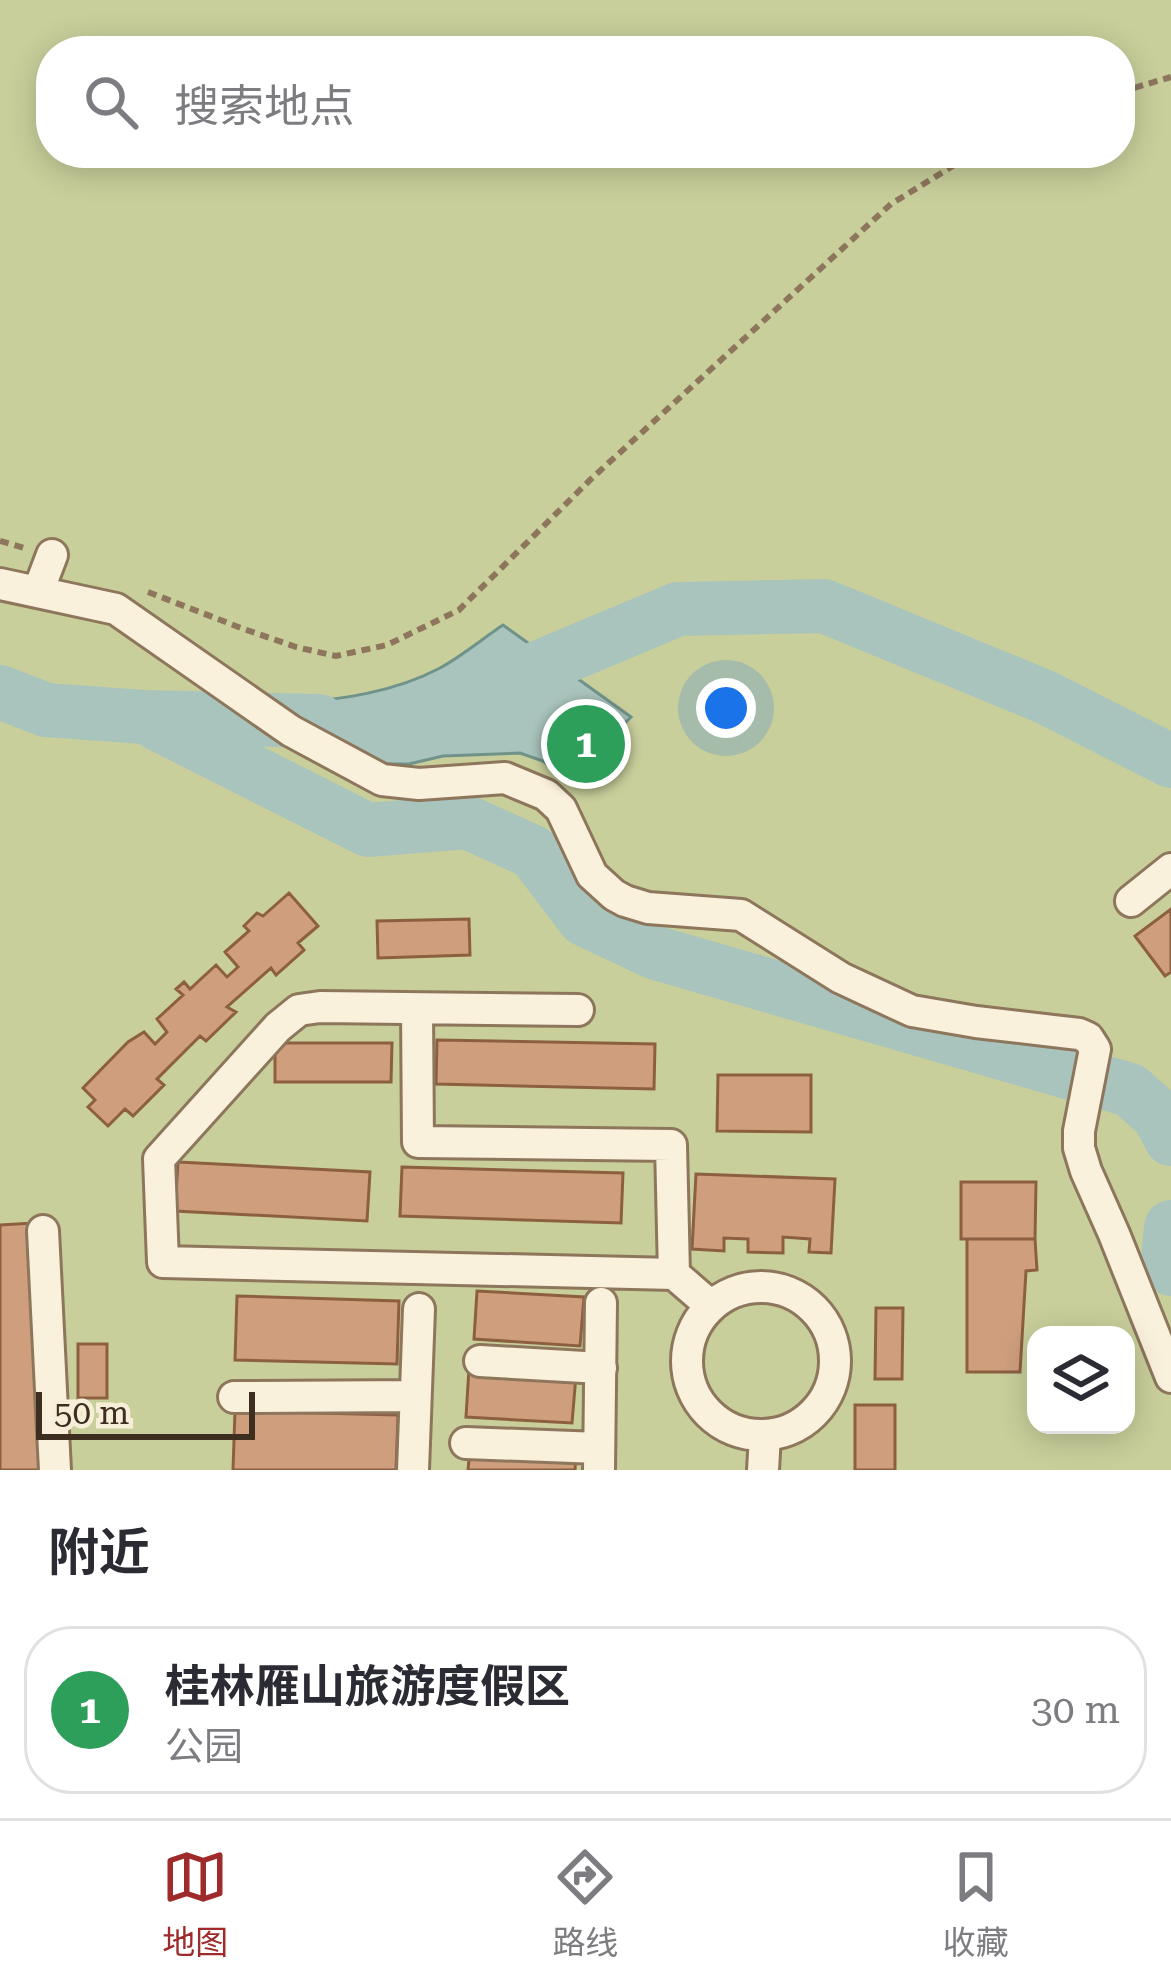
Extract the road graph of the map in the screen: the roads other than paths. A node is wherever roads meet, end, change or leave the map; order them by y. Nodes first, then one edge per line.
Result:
1 (52, 556) road end
2 (0, 584) edge
3 (38, 592) junction
4 (1171, 869) edge
5 (1131, 901) dead end
6 (417, 1009) junction
7 (578, 1010) dead end
8 (43, 1231) dead end
9 (674, 1274) junction
10 (601, 1304) dead end
11 (711, 1306) junction
12 (418, 1310) dead end
13 (480, 1361) dead end
14 (601, 1368) junction
15 (1171, 1378) edge
16 (415, 1396) junction
17 (234, 1397) dead end
18 (765, 1436) junction
19 (466, 1443) dead end
20 (599, 1459) edge
21 (56, 1470) edge
22 (412, 1470) edge
23 (763, 1470) edge

1 - 3 lane
2 - 3 lane
3 - 15 lane
4 - 5 lane
6 - 7 lane
6 - 9 lane
6 - 9 lane
8 - 21 lane
9 - 11 lane
10 - 14 lane
11 - 18 lane
11 - 18 lane
12 - 16 lane
13 - 14 lane
14 - 20 lane
16 - 17 lane
16 - 22 lane
18 - 23 lane
19 - 20 lane

